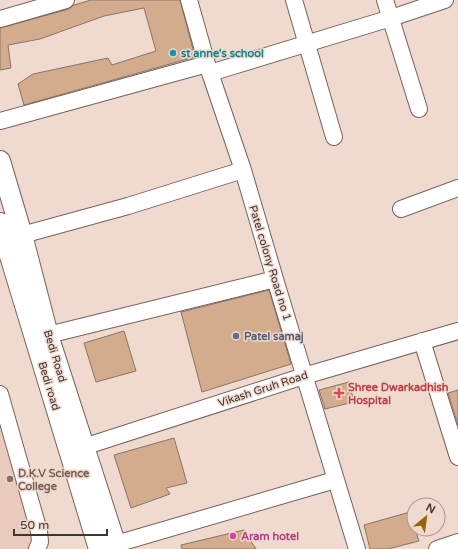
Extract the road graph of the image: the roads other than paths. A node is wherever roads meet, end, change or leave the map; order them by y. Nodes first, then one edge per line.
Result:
1 (66, 0) edge
2 (189, 0) edge
3 (294, 0) edge
4 (385, 0) edge
5 (444, 0) edge
6 (391, 18) junction
7 (0, 19) edge
8 (307, 43) junction
9 (209, 68) junction
10 (419, 109) dead end
11 (0, 121) edge
12 (334, 136) dead end
13 (0, 161) edge
14 (243, 170) junction
15 (458, 188) edge
16 (401, 209) dead end
17 (0, 223) edge
18 (22, 235) junction
19 (7, 268) edge
20 (275, 280) junction
21 (458, 331) edge
22 (48, 335) junction
23 (422, 341) junction
24 (304, 376) junction
25 (0, 394) edge
26 (76, 449) junction
27 (458, 457) edge
28 (335, 480) junction
29 (458, 542) edge
30 (110, 547) edge
31 (37, 549) edge
32 (356, 549) edge
33 (437, 549) edge

1 - 7 street
2 - 9 street, Patel colony Road no 1
3 - 8 street
4 - 6 street
5 - 6 street
6 - 8 street
6 - 10 street
8 - 9 street
8 - 12 street
9 - 11 street
9 - 14 street, Patel colony Road no 1
13 - 18 main road, Bedi Road
14 - 18 street
14 - 20 street, Patel colony Road no 1
15 - 16 street
17 - 19 main road, Bedi road
18 - 22 main road, Bedi Road
19 - 26 main road, Bedi road
20 - 22 street
20 - 24 street, Patel colony Road no 1
21 - 23 street, Vikash Gruh Road
22 - 26 main road, Bedi Road
23 - 24 street, Vikash Gruh Road
23 - 27 street
24 - 26 street, Vikash Gruh Road
24 - 28 street, Patel colony Road no 1
25 - 31 street
26 - 30 main road, Bedi road
28 - 30 street
28 - 32 street, Patel colony Road no 1
29 - 33 street

